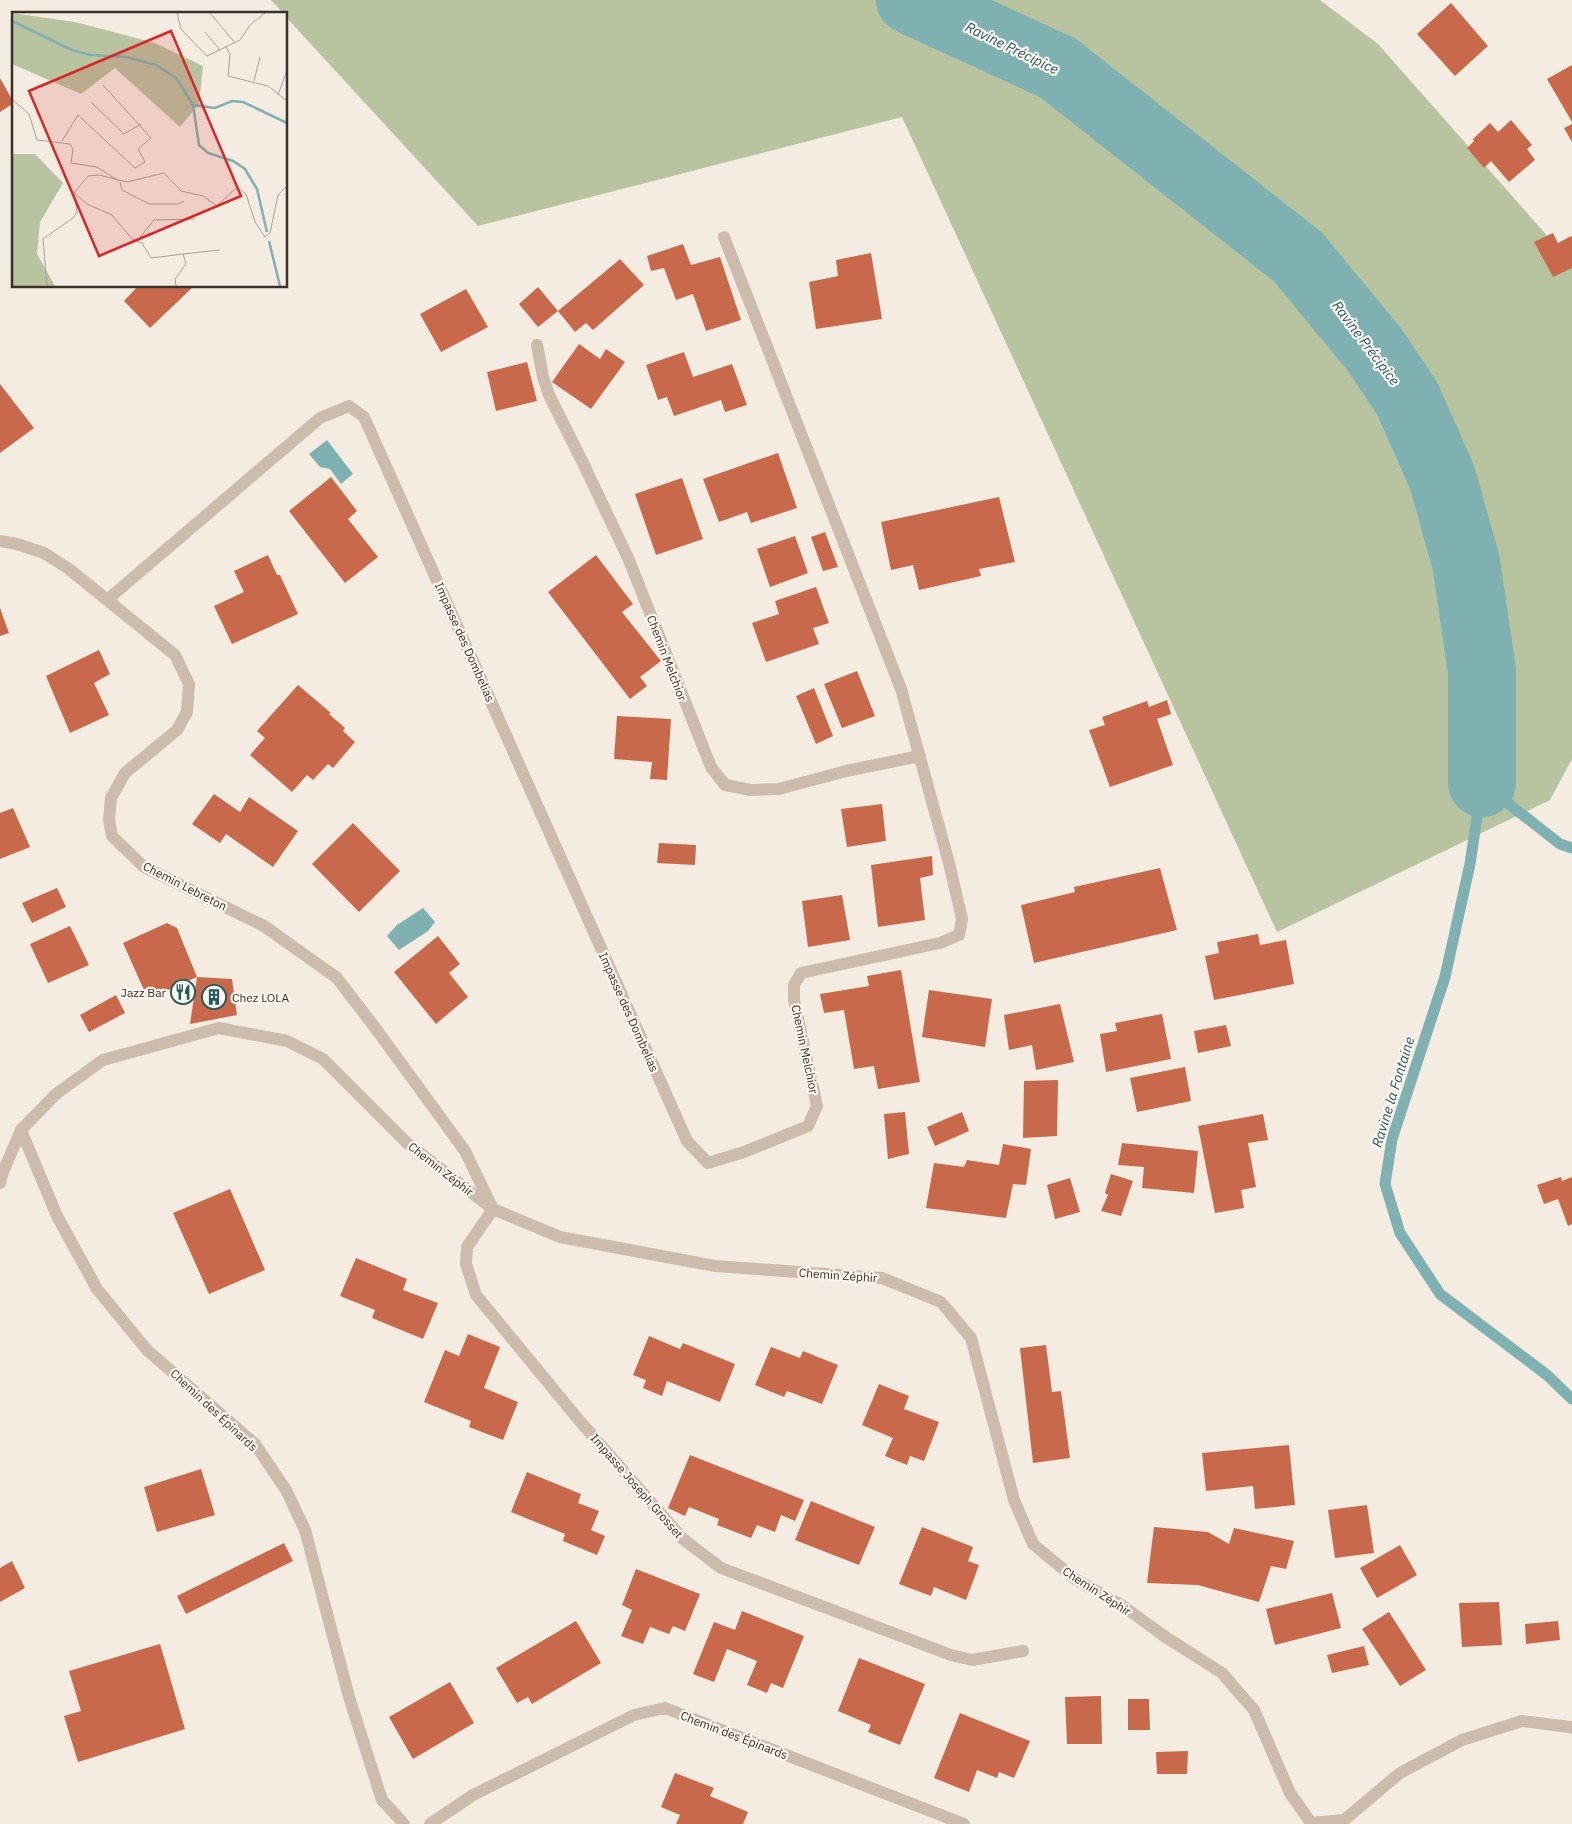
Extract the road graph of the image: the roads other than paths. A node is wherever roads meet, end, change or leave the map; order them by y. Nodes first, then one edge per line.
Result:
1 (724, 237) dead end
2 (537, 345) dead end
3 (0, 541) edge
4 (107, 600) junction
5 (920, 756) junction
6 (21, 1130) junction
7 (708, 1163) joint
8 (0, 1183) edge
9 (493, 1209) junction
10 (1022, 1651) dead end
11 (1572, 1728) edge
12 (404, 1824) edge
13 (430, 1824) edge
14 (964, 1824) edge

1 - 5 street, Chemin Melchior
2 - 5 street, Chemin Melchior
3 - 4 street, Chemin Lebreton
4 - 7 street, Impasse des Dombelias
4 - 9 street, Chemin Lebreton
5 - 7 street, Chemin Melchior
6 - 8 street, Chemin Zéphir
6 - 9 street, Chemin Zéphir
6 - 12 street, Chemin des Épinards
9 - 10 street, Impasse Joseph Grosset
9 - 11 street, Chemin Zéphir
13 - 14 street, Chemin des Épinards

